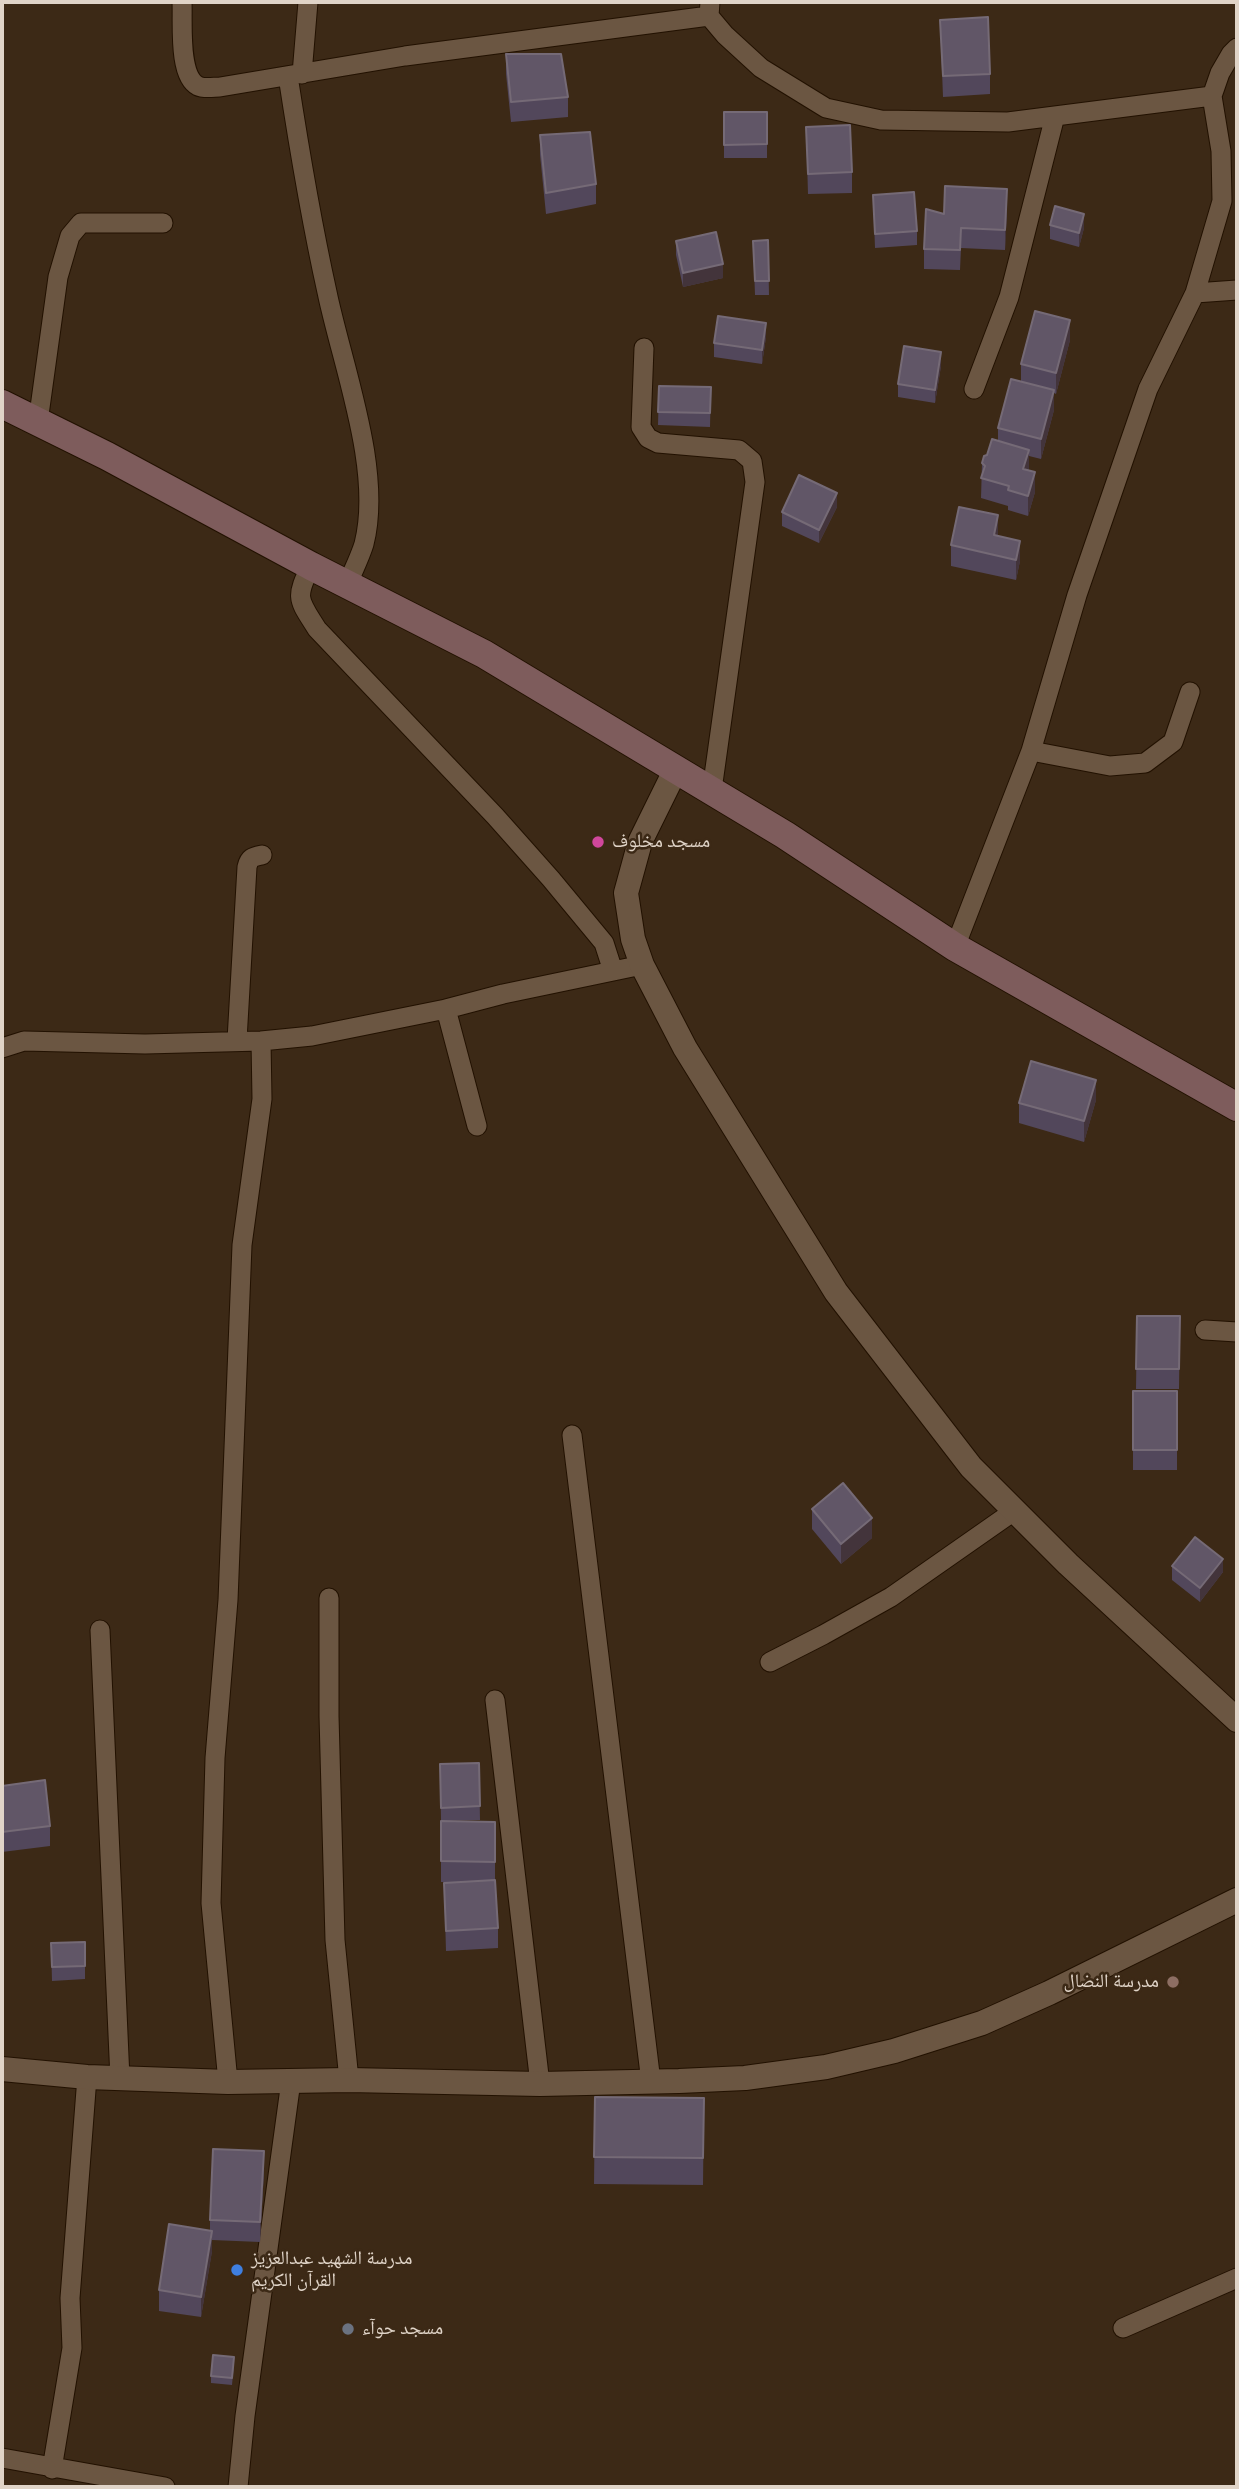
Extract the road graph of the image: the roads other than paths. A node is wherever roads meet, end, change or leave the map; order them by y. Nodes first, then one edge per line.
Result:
1 (182, 2) edge
2 (308, 2) edge
3 (710, 9) edge
4 (1237, 48) edge
5 (295, 75) junction
6 (1212, 96) junction
7 (1055, 116) junction
8 (163, 223) dead end
9 (1237, 290) edge
10 (1195, 293) junction
11 (644, 348) dead end
12 (974, 389) dead end
13 (2, 404) edge
14 (38, 422) junction
15 (312, 566) junction
16 (348, 583) junction
17 (1190, 692) dead end
18 (1031, 751) junction
19 (677, 769) junction
20 (712, 790) junction
21 (262, 855) dead end
22 (955, 947) junction
23 (642, 965) junction
24 (614, 971) junction
25 (446, 1009) junction
26 (237, 1040) junction
27 (261, 1041) junction
28 (2, 1048) edge
29 (1237, 1107) edge
30 (477, 1126) dead end
31 (1205, 1330) dead end
32 (1237, 1332) edge
33 (572, 1435) dead end
34 (1014, 1511) junction
35 (329, 1598) dead end
36 (100, 1630) dead end
37 (770, 1662) dead end
38 (495, 1700) dead end
39 (1237, 1720) edge
40 (1237, 1900) edge
41 (2, 2069) edge
42 (87, 2077) junction
43 (120, 2078) junction
44 (349, 2080) junction
45 (292, 2081) junction
46 (651, 2081) junction
47 (228, 2082) junction
48 (540, 2084) junction
49 (1237, 2277) edge
50 (1123, 2328) dead end
51 (2, 2458) edge
52 (52, 2469) junction
53 (165, 2487) edge
54 (238, 2487) edge

1 - 5 street
2 - 5 street
3 - 5 street
3 - 7 street
4 - 6 street
5 - 16 street
6 - 7 street
6 - 10 street
7 - 12 street
8 - 14 street
9 - 10 street
10 - 18 street
11 - 20 street
13 - 14 main road
14 - 15 main road
15 - 16 main road
15 - 24 street
16 - 19 main road
17 - 18 street
18 - 22 street
19 - 20 main road
19 - 23 street
20 - 22 main road
21 - 26 street
22 - 29 main road
23 - 24 street
23 - 34 street
24 - 25 street
25 - 27 street
25 - 30 street
26 - 27 street
26 - 28 street
27 - 47 street
31 - 32 street
33 - 46 street
34 - 37 street
34 - 39 street
35 - 44 street
36 - 43 street
38 - 48 street
40 - 46 street
41 - 42 street
42 - 43 street
42 - 52 street
43 - 47 street
44 - 45 street
44 - 48 street
45 - 47 street
45 - 54 street
46 - 48 street
49 - 50 street
51 - 52 street
52 - 53 street

